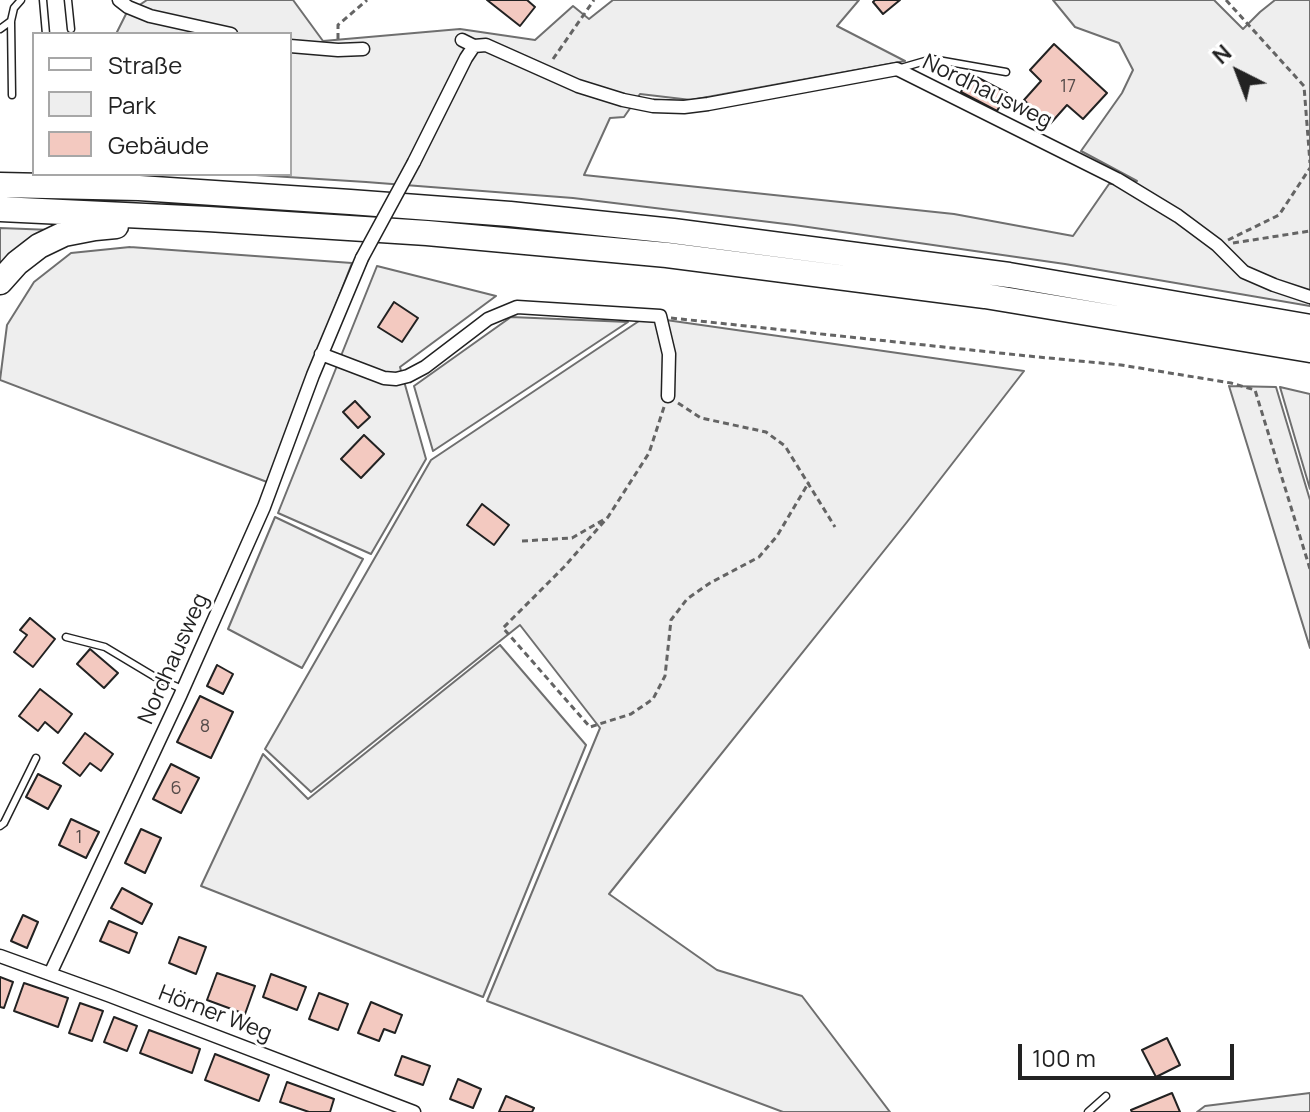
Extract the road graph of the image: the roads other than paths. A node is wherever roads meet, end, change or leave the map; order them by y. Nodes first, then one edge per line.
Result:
1 (21, 0) edge
2 (43, 0) edge
3 (68, 0) edge
4 (119, 0) edge
5 (11, 21) junction
6 (0, 29) edge
7 (71, 29) dead end
8 (46, 32) edge
9 (222, 32) edge
10 (292, 46) edge
11 (363, 49) dead end
12 (897, 69) junction
13 (1006, 72) dead end
14 (12, 95) dead end
15 (0, 185) edge
16 (0, 209) edge
17 (208, 219) junction
18 (0, 282) edge
19 (1310, 297) edge
20 (1310, 327) edge
21 (1310, 350) edge
22 (321, 354) junction
23 (668, 396) road end
24 (66, 637) dead end
25 (183, 689) junction
26 (36, 758) dead end
27 (0, 826) edge
28 (0, 956) edge
29 (50, 974) junction
30 (1106, 1096) dead end
31 (414, 1112) edge
32 (1088, 1112) edge

1 - 5 lane
2 - 8 lane
3 - 7 lane
4 - 9 street
5 - 6 lane
5 - 14 lane
10 - 11 street
12 - 13 lane
12 - 19 street, Nordhausweg
12 - 22 street, Nordhausweg, bridge
15 - 20 highway
16 - 17 highway
17 - 18 highway
17 - 21 highway
22 - 23 street
22 - 25 street, Nordhausweg
24 - 25 lane
25 - 29 street, Nordhausweg
26 - 27 lane
28 - 29 street, Hörner Weg
29 - 31 street, Hörner Weg
30 - 32 lane

